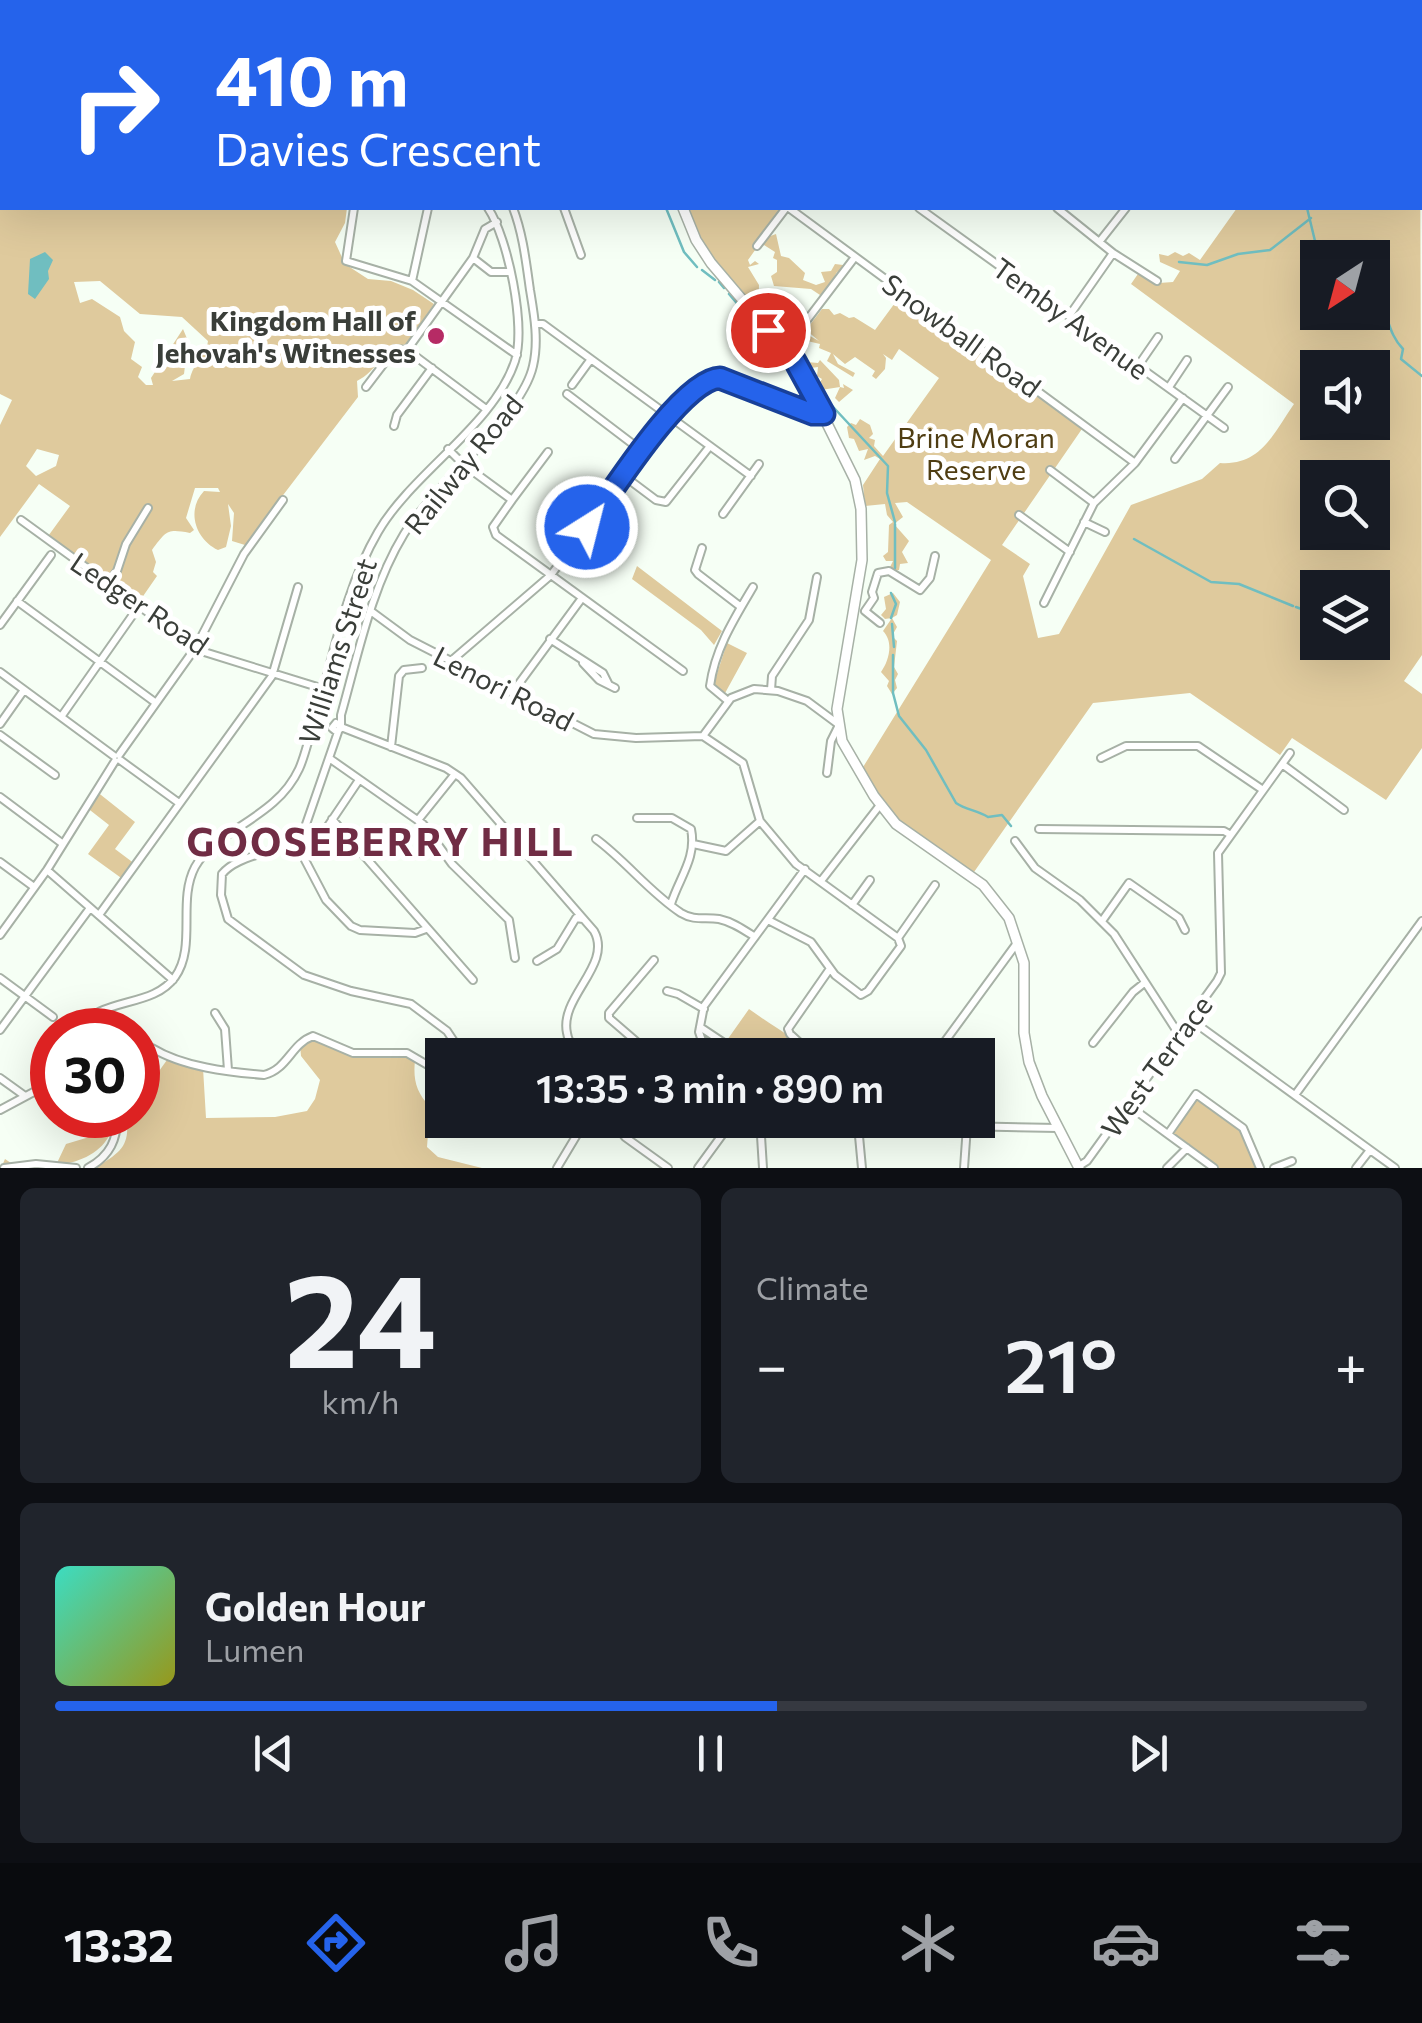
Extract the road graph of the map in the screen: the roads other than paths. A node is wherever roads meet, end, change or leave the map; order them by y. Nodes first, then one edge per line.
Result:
1 (354, 210) edge
2 (428, 210) edge
3 (489, 210) edge
4 (514, 210) edge
5 (565, 210) edge
6 (685, 210) edge
7 (785, 210) edge
8 (790, 210) edge
9 (922, 210) edge
10 (1059, 210) edge
11 (1124, 210) edge
12 (498, 222) junction
13 (1100, 241) junction
14 (758, 246) dead end
15 (1113, 253) junction
16 (581, 254) dead end
17 (855, 256) junction
18 (473, 258) junction
19 (509, 272) junction
20 (412, 281) junction
21 (1157, 281) dead end
22 (442, 302) junction
23 (1069, 316) junction
24 (535, 324) junction
25 (1158, 337) dead end
26 (785, 349) junction
27 (407, 350) junction
28 (517, 355) junction
29 (591, 359) junction
30 (1188, 360) dead end
31 (1138, 366) junction
32 (432, 368) junction
33 (572, 385) dead end
34 (366, 387) dead end
35 (1169, 388) junction
36 (1228, 388) dead end
37 (567, 394) dead end
38 (1183, 398) junction
39 (486, 410) junction
40 (824, 414) junction
41 (668, 415) junction
42 (1207, 415) junction
43 (394, 426) dead end
44 (1224, 428) dead end
45 (710, 446) junction
46 (448, 449) junction
47 (642, 451) junction
48 (548, 452) dead end
49 (1175, 458) dead end
50 (462, 462) junction
51 (1136, 463) junction
52 (759, 464) dead end
53 (1050, 470) dead end
54 (624, 476) junction
55 (751, 476) junction
56 (283, 500) dead end
57 (512, 500) junction
58 (1094, 503) junction
59 (148, 508) dead end
60 (723, 514) dead end
61 (1019, 515) dead end
62 (21, 520) dead end
63 (1084, 522) junction
64 (1106, 532) dead end
65 (702, 548) dead end
66 (1070, 552) junction
67 (51, 555) dead end
68 (934, 556) dead end
69 (551, 575) junction
70 (817, 577) dead end
71 (108, 584) junction
72 (298, 587) dead end
73 (753, 587) dead end
74 (860, 590) junction
75 (872, 592) junction
76 (582, 598) junction
77 (17, 601) junction
78 (1044, 603) dead end
79 (139, 606) junction
80 (741, 606) junction
81 (371, 614) junction
82 (880, 623) dead end
83 (0, 625) edge
84 (550, 639) junction
85 (196, 647) junction
86 (450, 661) junction
87 (100, 662) junction
88 (422, 668) dead end
89 (683, 671) dead end
90 (0, 672) edge
91 (272, 673) junction
92 (612, 686) dead end
93 (324, 688) junction
94 (24, 690) junction
95 (771, 690) junction
96 (512, 693) junction
97 (728, 701) junction
98 (156, 703) junction
99 (61, 717) junction
100 (315, 719) junction
101 (0, 724) edge
102 (838, 726) junction
103 (337, 729) junction
104 (0, 735) edge
105 (703, 736) junction
106 (391, 747) junction
107 (1290, 753) dead end
108 (117, 758) junction
109 (329, 758) junction
110 (1101, 758) dead end
111 (1282, 764) junction
112 (827, 773) dead end
113 (454, 774) junction
114 (56, 775) dead end
115 (359, 780) junction
116 (1263, 790) junction
117 (0, 798) edge
118 (179, 804) junction
119 (880, 805) junction
120 (1344, 810) dead end
121 (637, 818) dead end
122 (332, 819) junction
123 (418, 820) junction
124 (760, 820) junction
125 (1039, 829) dead end
126 (1231, 835) junction
127 (596, 839) dead end
128 (1015, 841) dead end
129 (63, 844) junction
130 (693, 844) junction
131 (0, 862) edge
132 (806, 869) junction
133 (47, 870) junction
134 (870, 880) dead end
135 (821, 881) junction
136 (935, 885) dead end
137 (34, 887) junction
138 (671, 905) junction
139 (852, 905) junction
140 (90, 908) junction
141 (98, 915) junction
142 (584, 919) junction
143 (768, 920) junction
144 (1422, 921) edge
145 (1102, 922) junction
146 (426, 929) junction
147 (2, 930) edge
148 (1185, 930) dead end
149 (755, 937) junction
150 (898, 938) junction
151 (1017, 948) junction
152 (515, 958) dead end
153 (537, 960) dead end
154 (654, 960) dead end
155 (829, 969) junction
156 (0, 978) edge
157 (173, 980) junction
158 (474, 980) dead end
159 (1144, 984) junction
160 (667, 991) dead end
161 (26, 996) junction
162 (43, 1008) edge
163 (115, 1008) edge
164 (704, 1008) junction
165 (215, 1013) dead end
166 (1191, 1020) junction
167 (700, 1028) junction
168 (0, 1030) edge
169 (1180, 1036) junction
170 (452, 1038) edge
171 (568, 1038) edge
172 (633, 1038) edge
173 (703, 1038) edge
174 (716, 1038) edge
175 (794, 1038) edge
176 (948, 1038) edge
177 (1093, 1043) dead end
178 (160, 1053) edge
179 (425, 1064) edge
180 (228, 1070) junction
181 (0, 1078) edge
182 (30, 1094) edge
183 (1295, 1095) junction
184 (25, 1096) junction
185 (1128, 1105) junction
186 (0, 1110) edge
187 (1056, 1124) junction
188 (995, 1126) edge
189 (1168, 1134) junction
190 (114, 1138) edge
191 (576, 1138) edge
192 (631, 1138) edge
193 (720, 1138) edge
194 (761, 1138) edge
195 (860, 1138) edge
196 (965, 1138) edge
197 (1188, 1148) junction
198 (1370, 1150) junction
199 (1292, 1160) dead end
200 (1081, 1166) edge
201 (4, 1168) edge
202 (76, 1168) edge
203 (88, 1168) edge
204 (557, 1168) edge
205 (668, 1168) edge
206 (698, 1168) edge
207 (763, 1168) edge
208 (862, 1168) edge
209 (964, 1168) edge
210 (1167, 1168) edge
211 (1214, 1168) edge
212 (1260, 1168) edge
213 (1274, 1168) edge
214 (1356, 1168) edge
215 (1395, 1168) edge

1 - 20 street
2 - 20 street
3 - 12 street
4 - 24 street, Railway Road
5 - 16 street
6 - 26 main road
7 - 14 street
8 - 17 street, Snowball Road
9 - 23 street, Temby Avenue
10 - 13 street
11 - 13 street
12 - 18 street
12 - 19 street
13 - 15 street
15 - 21 street
15 - 23 street
17 - 26 street
17 - 51 street, Snowball Road
18 - 19 street
18 - 22 street
19 - 28 street
20 - 22 street
22 - 27 street
22 - 28 street
23 - 31 street, Temby Avenue
24 - 29 street
24 - 50 street, Railway Road
25 - 31 street
26 - 40 main road
27 - 32 street
27 - 34 street
28 - 39 street, Williams Street
29 - 33 street
29 - 41 street
30 - 35 street
31 - 35 street, Temby Avenue
32 - 39 street
32 - 43 street
35 - 38 street, Temby Avenue
36 - 42 street
37 - 47 street
38 - 42 street, Temby Avenue
38 - 51 street
39 - 46 street, Williams Street
40 - 41 street
40 - 74 main road
41 - 45 street
41 - 47 street
42 - 44 street, Temby Avenue
42 - 49 street
45 - 54 street
45 - 55 street
46 - 50 street
46 - 93 street, Williams Street
47 - 54 street
48 - 57 street
50 - 57 street
50 - 81 street, Railway Road
51 - 58 street
52 - 55 street
53 - 58 street
54 - 69 street
55 - 60 street
56 - 85 street
57 - 69 street
58 - 63 street
59 - 71 street
61 - 66 street
62 - 71 street, Ledger Road
63 - 64 street
63 - 66 street
65 - 80 street
66 - 78 street
67 - 77 street
68 - 75 street
69 - 76 street
69 - 86 street
70 - 95 street
71 - 79 street, Ledger Road
72 - 91 street
73 - 80 street
74 - 75 street
74 - 102 main road
75 - 82 street
76 - 84 street
76 - 89 street
77 - 83 street
77 - 87 street
79 - 85 street, Ledger Road
79 - 87 street
80 - 97 street
81 - 86 street, Lenori Road
81 - 103 street, Railway Road
84 - 92 street
84 - 96 street
85 - 91 street, Ledger Road
85 - 98 street
86 - 96 street, Lenori Road
87 - 98 street
87 - 99 street
88 - 106 street
90 - 94 street
91 - 93 street, Ledger Road
91 - 118 street
93 - 100 street, Williams Street
94 - 99 street
94 - 101 street
95 - 97 street
95 - 102 street
96 - 105 street, Lenori Road
97 - 105 street
98 - 108 street
99 - 108 street
100 - 103 street
100 - 157 street, Williams Street
102 - 112 street
102 - 119 main road
103 - 106 street
103 - 109 street, Railway Road
104 - 114 street
105 - 124 street
106 - 113 street
107 - 111 street, West Terrace
108 - 118 street
108 - 129 street
109 - 115 street
109 - 170 street, Railway Road
110 - 116 street
111 - 116 street, West Terrace
111 - 120 street
113 - 123 street
113 - 142 street
115 - 122 street
115 - 123 street
116 - 126 street, West Terrace
117 - 129 street
118 - 141 street
119 - 135 street
119 - 151 main road
121 - 130 street
122 - 146 street
122 - 146 street
123 - 152 street
124 - 130 street
124 - 132 street
125 - 126 street
126 - 166 street, West Terrace
127 - 138 street
128 - 145 street
129 - 133 street
130 - 138 street
131 - 137 street
132 - 135 street
132 - 143 street
133 - 137 street
133 - 140 street
134 - 139 street
135 - 139 street
136 - 150 street
137 - 147 street
138 - 149 street
139 - 150 street
140 - 141 street
140 - 161 street
141 - 157 street
142 - 153 street
142 - 171 street
143 - 149 street
143 - 155 street
144 - 183 street
145 - 148 street
145 - 159 street
146 - 158 street
149 - 164 street
150 - 155 street
151 - 176 street
151 - 187 main road
154 - 172 street
155 - 175 street
156 - 161 street
157 - 163 street
159 - 169 street
159 - 177 street
160 - 164 street
161 - 162 street
161 - 168 street
164 - 167 street
165 - 180 street
166 - 169 street, West Terrace
166 - 183 street
167 - 173 street
167 - 174 street
169 - 185 street, West Terrace
178 - 180 street
179 - 180 street
181 - 184 street
182 - 184 street
183 - 198 street
184 - 186 street
185 - 189 street
185 - 200 street, West Terrace
187 - 188 street
187 - 200 main road
189 - 197 street
189 - 212 street
190 - 203 street
191 - 204 street
192 - 205 street
193 - 206 street
194 - 207 street
195 - 208 street
196 - 209 street
197 - 210 street
197 - 211 street
198 - 214 street
198 - 215 street
199 - 213 street
201 - 202 street

